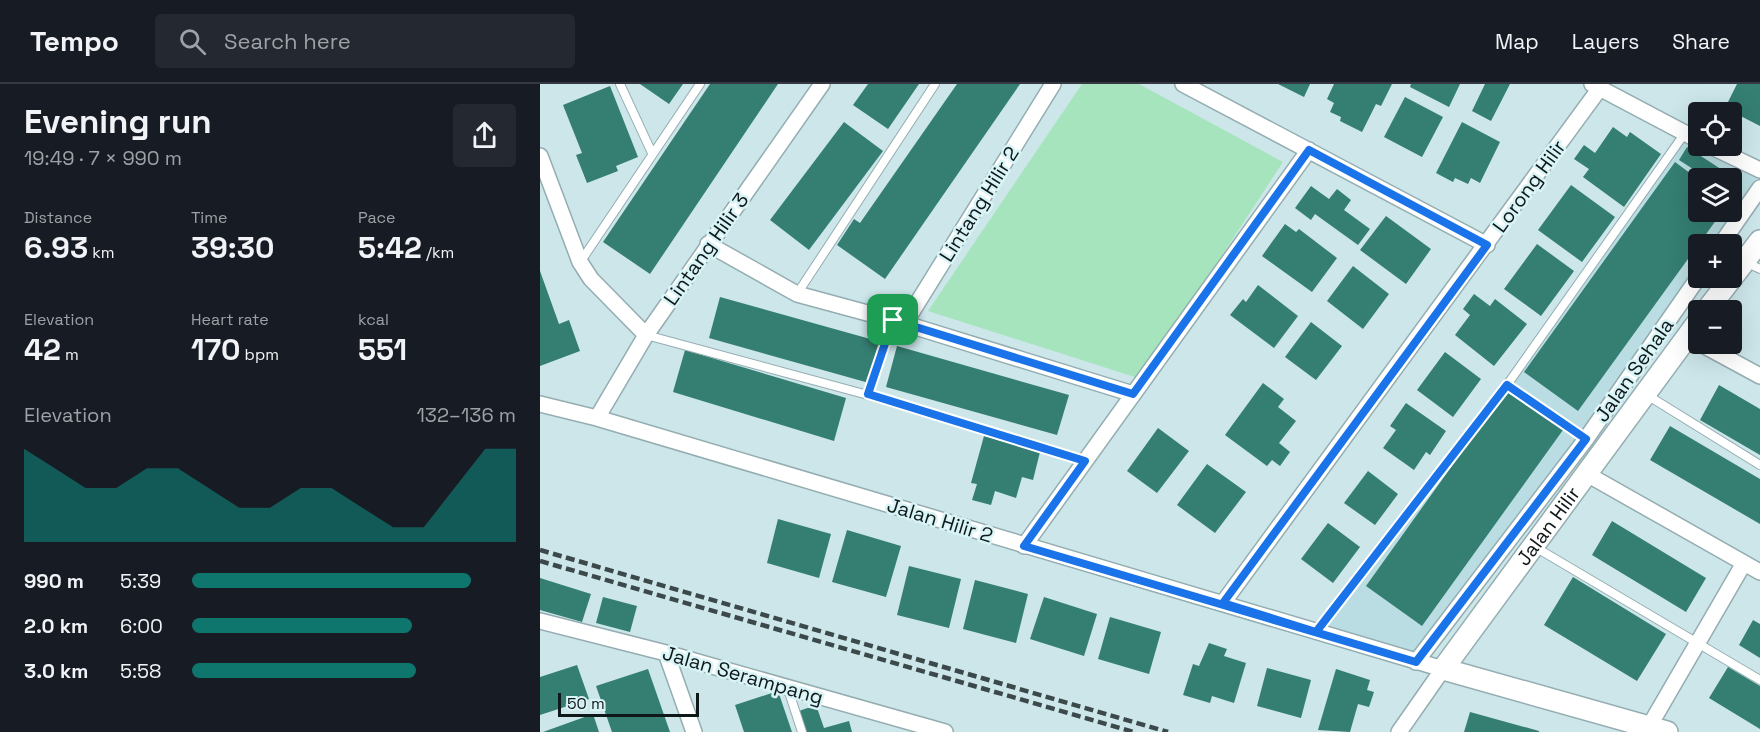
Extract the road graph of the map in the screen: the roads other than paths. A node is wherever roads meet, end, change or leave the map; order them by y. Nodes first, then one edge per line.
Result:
1 (620, 84) edge
2 (700, 84) edge
3 (822, 84) edge
4 (936, 84) edge
5 (1053, 84) edge
6 (1183, 84) edge
7 (1595, 86) edge
8 (1688, 134) edge
9 (1688, 140) edge
10 (1309, 150) junction
11 (652, 153) junction
12 (540, 156) edge
13 (1731, 156) edge
14 (1760, 170) edge
15 (1760, 188) edge
16 (1728, 234) edge
17 (1760, 241) edge
18 (708, 244) junction
19 (1487, 245) junction
20 (580, 262) junction
21 (1753, 265) edge
22 (1691, 288) edge
23 (797, 294) junction
24 (1717, 300) edge
25 (899, 322) junction
26 (646, 335) junction
27 (1688, 345) edge
28 (1725, 354) edge
29 (1760, 376) edge
30 (1507, 385) junction
31 (868, 394) junction
32 (1133, 394) junction
33 (1645, 394) junction
34 (540, 404) edge
35 (597, 418) junction
36 (1586, 439) junction
37 (1085, 461) junction
38 (1760, 465) edge
39 (1585, 473) junction
40 (1024, 546) junction
41 (1534, 546) junction
42 (1744, 563) junction
43 (1760, 572) edge
44 (1223, 603) junction
45 (540, 621) edge
46 (1316, 632) junction
47 (1697, 644) junction
48 (666, 652) junction
49 (1416, 662) junction
50 (1443, 669) junction
51 (1760, 680) edge
52 (788, 687) junction
53 (889, 716) junction
54 (1658, 728) edge
55 (694, 732) edge
56 (802, 732) edge
57 (894, 732) edge
58 (945, 732) edge
59 (1399, 732) edge

1 - 11 lane
2 - 11 lane
3 - 18 street, Lintang Hilir 3
4 - 23 lane
5 - 25 street, Lintang Hilir 2
6 - 10 street
7 - 8 street
7 - 19 street, Lorong Hilir
9 - 30 lane
10 - 19 street
10 - 32 street
11 - 20 lane
12 - 20 street
13 - 14 street
15 - 16 street
17 - 21 street
18 - 23 street
18 - 26 street, Lintang Hilir 3
19 - 44 street, Lorong Hilir
20 - 26 street
21 - 24 street
22 - 36 street, Jalan Sehala
23 - 25 street
25 - 31 lane
25 - 32 street
26 - 31 lane
26 - 35 street, Lintang Hilir 3
27 - 33 street, Jalan Hilir
28 - 29 street
30 - 36 lane
30 - 46 lane
31 - 37 lane
32 - 37 street
33 - 38 lane
33 - 39 street, Jalan Hilir
34 - 35 street, Jalan Hilir 2
35 - 40 street, Jalan Hilir 2
36 - 49 street, Jalan Sehala
37 - 40 street
39 - 41 street, Jalan Hilir
39 - 42 street
40 - 44 street, Jalan Hilir 2
41 - 47 lane
41 - 50 street, Jalan Hilir
42 - 43 street
42 - 47 street
44 - 46 street, Jalan Hilir 2
45 - 48 street, Jalan Serampang
46 - 49 street, Jalan Hilir 2
47 - 51 lane
47 - 54 street
48 - 52 street, Jalan Serampang
48 - 55 street
49 - 50 street, Jalan Hilir 2
50 - 54 street
50 - 59 street, Jalan Hilir
52 - 53 street, Jalan Serampang
52 - 56 lane
53 - 57 street
53 - 58 street, Jalan Serampang

